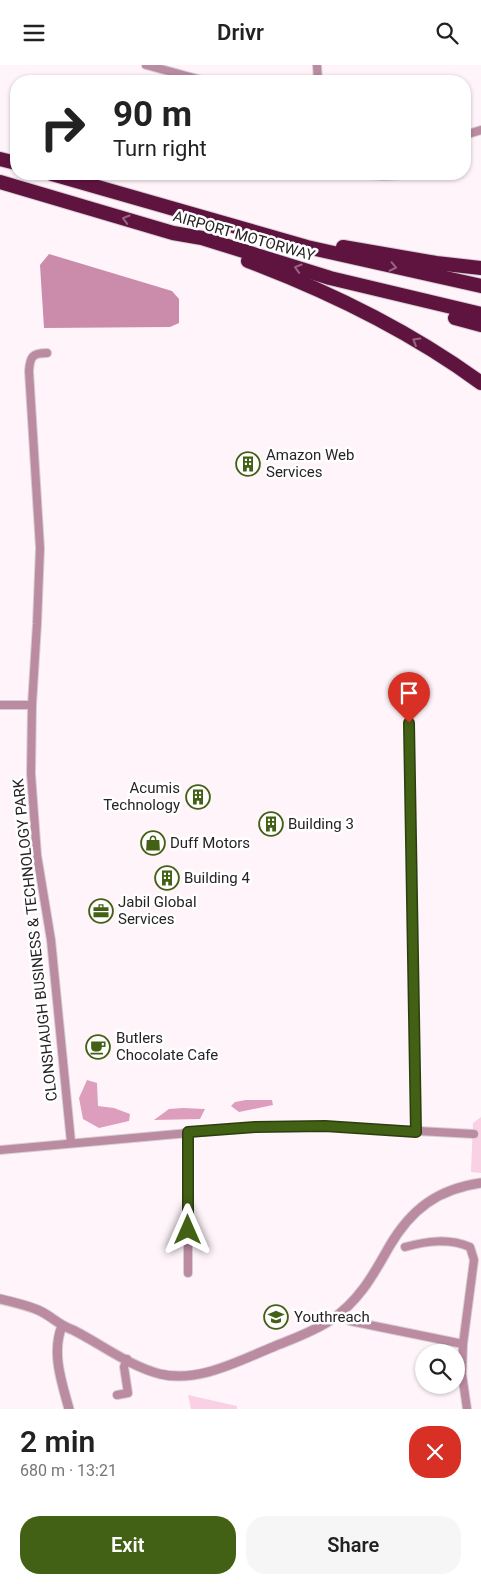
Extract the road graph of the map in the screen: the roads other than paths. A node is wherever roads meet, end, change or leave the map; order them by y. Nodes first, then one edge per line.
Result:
1 (146, 65) edge
2 (183, 75) edge
3 (73, 180) edge
4 (0, 182) edge
5 (210, 219) junction
6 (173, 233) junction
7 (408, 257) junction
8 (481, 259) edge
9 (481, 268) edge
10 (330, 278) junction
11 (481, 286) edge
12 (481, 314) edge
13 (481, 325) edge
14 (47, 353) dead end
15 (481, 383) edge
16 (0, 705) edge
17 (32, 705) junction
18 (409, 723) dead end
19 (188, 1132) junction
20 (416, 1132) junction
21 (474, 1134) dead end
22 (70, 1142) junction
23 (0, 1149) edge
24 (481, 1183) edge
25 (405, 1247) dead end
26 (188, 1273) dead end
27 (0, 1299) edge
28 (350, 1321) dead end
29 (62, 1327) junction
30 (463, 1344) joint
31 (127, 1359) junction
32 (465, 1394) edge
33 (117, 1395) dead end
34 (69, 1409) edge
35 (467, 1409) edge

1 - 2 street
3 - 5 highway, AIRPORT MOTORWAY
6 -> 4 highway, AIRPORT MOTORWAY
5 - 7 highway
5 -> 11 highway, AIRPORT MOTORWAY
10 -> 6 highway, AIRPORT MOTORWAY
15 -> 6 highway
7 - 8 highway
7 - 9 highway
10 - 12 highway, AIRPORT MOTORWAY
10 - 13 highway
14 - 17 street, CLONSHAUGH BUSINESS & TECHNOLOGY PARK
16 - 17 street
17 - 22 street, CLONSHAUGH BUSINESS & TECHNOLOGY PARK
18 - 20 street
19 - 20 street
19 - 22 street
19 - 26 street
20 - 21 street
22 - 23 street
24 - 31 street
25 - 30 street
27 - 29 street
28 - 30 street
29 - 31 street
29 - 34 street
31 - 33 street
32 - 35 street

